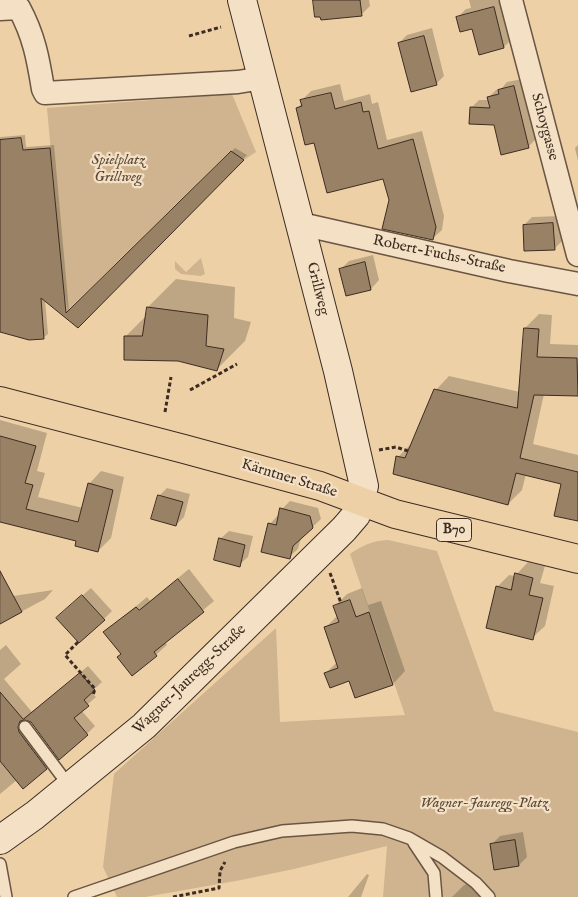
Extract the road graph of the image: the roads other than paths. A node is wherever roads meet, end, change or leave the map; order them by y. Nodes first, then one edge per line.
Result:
1 (242, 0) edge
2 (510, 0) edge
3 (0, 9) edge
4 (263, 78) junction
5 (301, 224) junction
6 (578, 254) edge
7 (578, 284) edge
8 (0, 401) edge
9 (359, 501) junction
10 (578, 560) edge
11 (25, 728) dead end
12 (70, 786) junction
13 (410, 838) junction
14 (0, 840) edge
15 (1, 866) edge
16 (6, 897) edge
17 (74, 897) edge
18 (436, 897) edge
19 (488, 897) edge

1 - 4 main road, Grillweg
2 - 6 street, Schoygasse
3 - 4 street
4 - 5 main road, Grillweg
5 - 7 street, Robert-Fuchs-Straße
5 - 9 main road, Grillweg
8 - 9 main road, Kärntner Straße / B70
9 - 10 main road, Kärntner Straße / B70
9 - 12 main road, Wagner-Jauregg-Straße
11 - 12 lane
12 - 14 main road, Wagner-Jauregg-Straße
13 - 17 lane
13 - 18 lane
13 - 19 lane
15 - 16 lane

